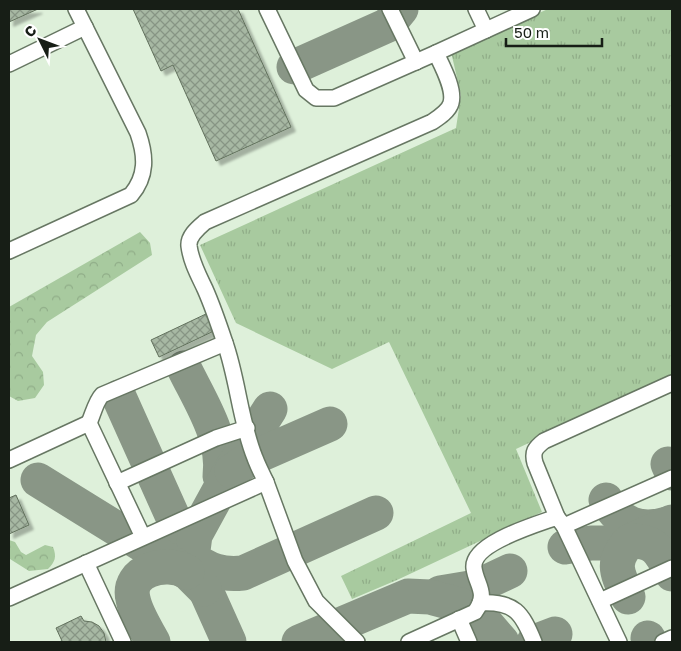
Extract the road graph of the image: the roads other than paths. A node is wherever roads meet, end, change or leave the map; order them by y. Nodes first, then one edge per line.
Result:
1 (76, 9) edge
2 (267, 9) edge
3 (390, 9) edge
4 (476, 9) edge
5 (532, 9) edge
6 (85, 26) junction
7 (486, 30) junction
8 (436, 53) junction
9 (416, 62) junction
10 (9, 64) edge
11 (9, 251) edge
12 (225, 343) junction
13 (672, 383) edge
14 (89, 423) junction
15 (246, 428) junction
16 (9, 460) edge
17 (672, 478) edge
18 (266, 482) junction
19 (117, 483) junction
20 (560, 522) junction
21 (143, 538) junction
22 (86, 563) junction
23 (672, 568) edge
24 (9, 598) edge
25 (600, 602) junction
26 (480, 603) junction
27 (459, 619) junction
28 (672, 638) edge
29 (123, 642) edge
30 (357, 642) edge
31 (409, 642) edge
32 (469, 642) edge
33 (534, 642) edge
34 (619, 642) edge
35 (663, 642) edge

1 - 6 lane
2 - 9 lane
3 - 9 lane
4 - 7 lane
5 - 7 lane
6 - 10 lane
6 - 11 lane
7 - 8 lane
8 - 9 lane
8 - 12 lane
12 - 14 lane
12 - 15 lane
13 - 20 lane
14 - 16 lane
14 - 19 lane
15 - 18 lane
15 - 19 lane
17 - 20 lane
18 - 21 lane
18 - 30 lane
19 - 21 lane
20 - 25 lane
20 - 26 lane
21 - 22 lane
22 - 24 lane
22 - 29 lane
23 - 25 lane
25 - 34 lane
26 - 27 lane
26 - 33 lane
27 - 31 lane
27 - 32 lane
28 - 35 lane

